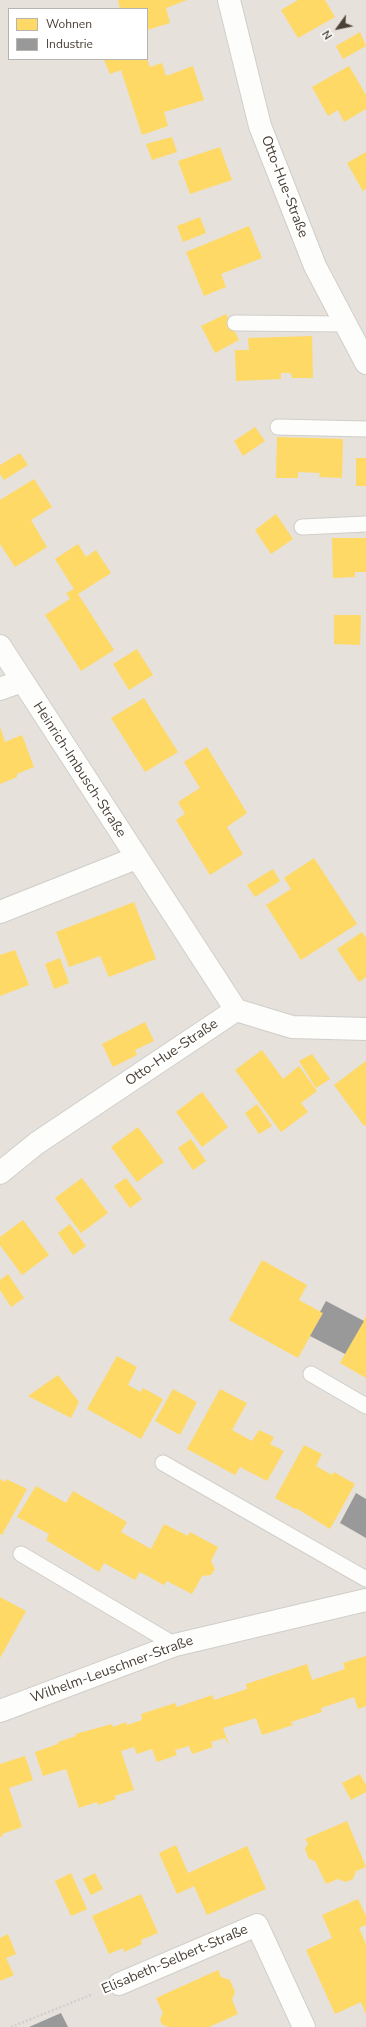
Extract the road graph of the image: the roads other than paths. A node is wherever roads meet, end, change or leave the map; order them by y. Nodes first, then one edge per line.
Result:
1 (229, 0) edge
2 (235, 323) dead end
3 (345, 324) junction
4 (366, 363) edge
5 (278, 427) dead end
6 (366, 429) edge
7 (366, 524) edge
8 (302, 527) dead end
9 (0, 646) edge
10 (22, 682) junction
11 (0, 689) edge
12 (136, 858) junction
13 (0, 912) edge
14 (236, 1010) junction
15 (366, 1029) edge
16 (0, 1174) edge
17 (311, 1374) dead end
18 (366, 1406) edge
19 (164, 1463) dead end
20 (21, 1554) dead end
21 (366, 1579) edge
22 (366, 1600) edge
23 (175, 1645) junction
24 (0, 1711) edge
25 (119, 1984) road end
26 (304, 2027) edge

1 - 3 street, Otto-Hue-Straße
2 - 3 lane
3 - 4 street, Otto-Hue-Straße
5 - 6 lane
7 - 8 lane
9 - 10 street, Heinrich-Imbusch-Straße
10 - 11 street
10 - 12 street, Heinrich-Imbusch-Straße
12 - 13 street
12 - 14 street, Heinrich-Imbusch-Straße
14 - 15 street
14 - 16 street, Otto-Hue-Straße
17 - 18 lane
19 - 21 lane
20 - 23 lane
22 - 23 street, Wilhelm-Leuschner-Straße
23 - 24 street, Wilhelm-Leuschner-Straße
25 - 26 street, Elisabeth-Selbert-Straße

